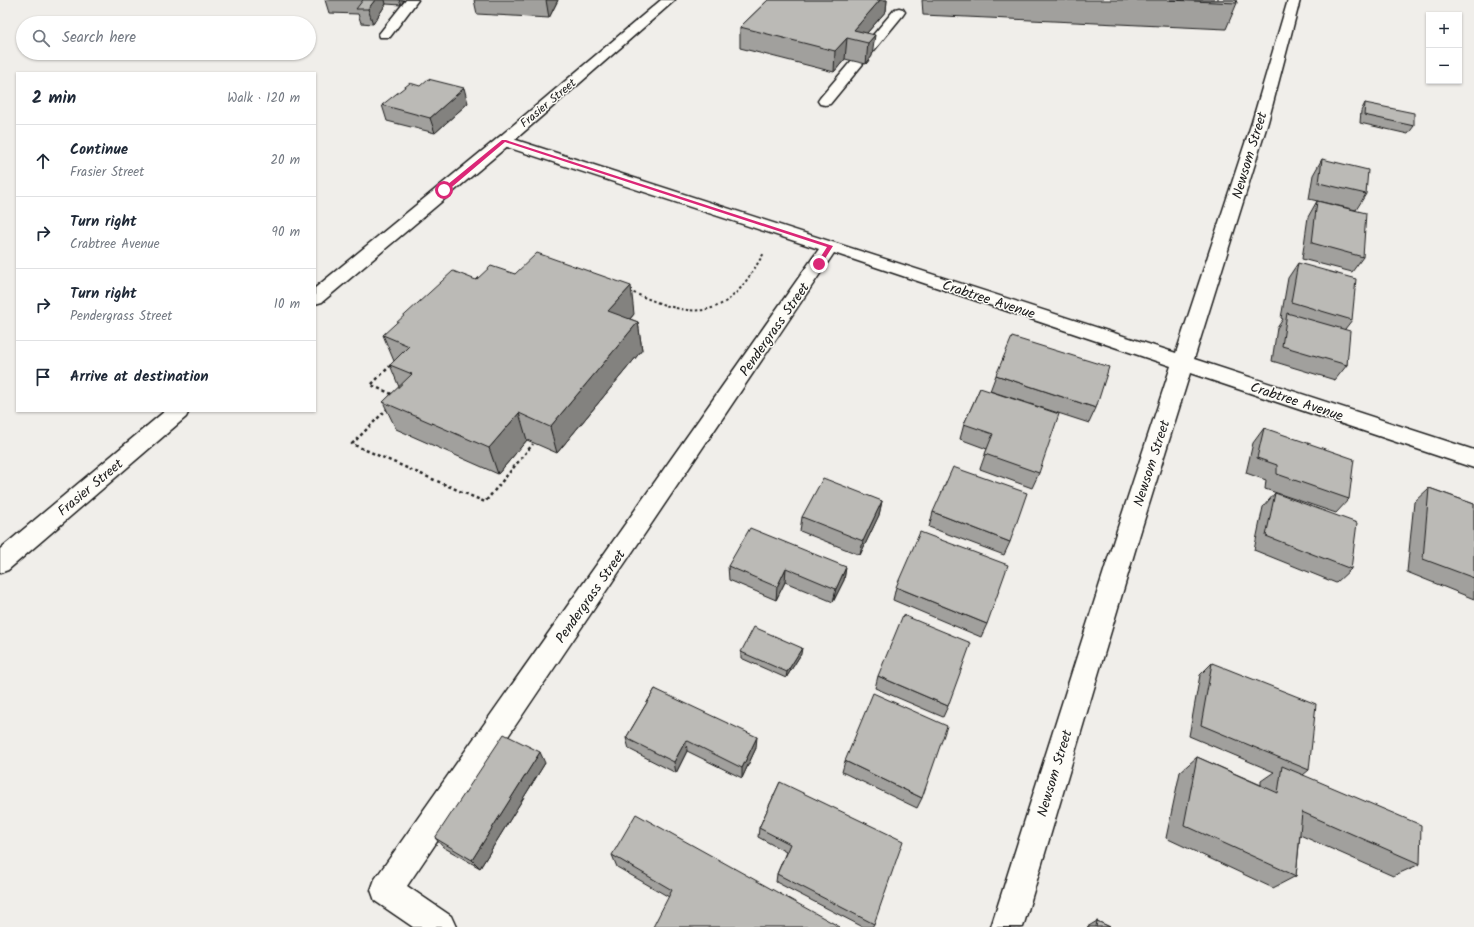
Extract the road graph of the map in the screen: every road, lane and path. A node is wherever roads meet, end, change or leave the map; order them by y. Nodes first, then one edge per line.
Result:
1 (412, 0) edge
2 (669, 0) edge
3 (1294, 0) edge
4 (898, 12) dead end
5 (385, 34) dead end
6 (825, 101) dead end
7 (504, 140) junction
8 (830, 246) junction
9 (768, 247) dead end
10 (626, 290) edge
11 (316, 297) edge
12 (394, 363) edge
13 (1183, 363) junction
14 (398, 398) edge
15 (393, 403) edge
16 (178, 412) edge
17 (533, 444) edge
18 (1474, 459) edge
19 (0, 564) edge
20 (440, 927) edge
21 (1007, 927) edge

1 - 5 lane
2 - 7 street, Frasier Street
3 - 13 street, Newsom Street
4 - 6 lane
7 - 8 street, Crabtree Avenue
7 - 11 street, Frasier Street
8 - 13 street, Crabtree Avenue
8 - 20 street, Pendergrass Street
9 - 10 path
12 - 14 path
13 - 18 street, Crabtree Avenue
13 - 21 street, Newsom Street
15 - 17 path
16 - 19 street, Frasier Street

